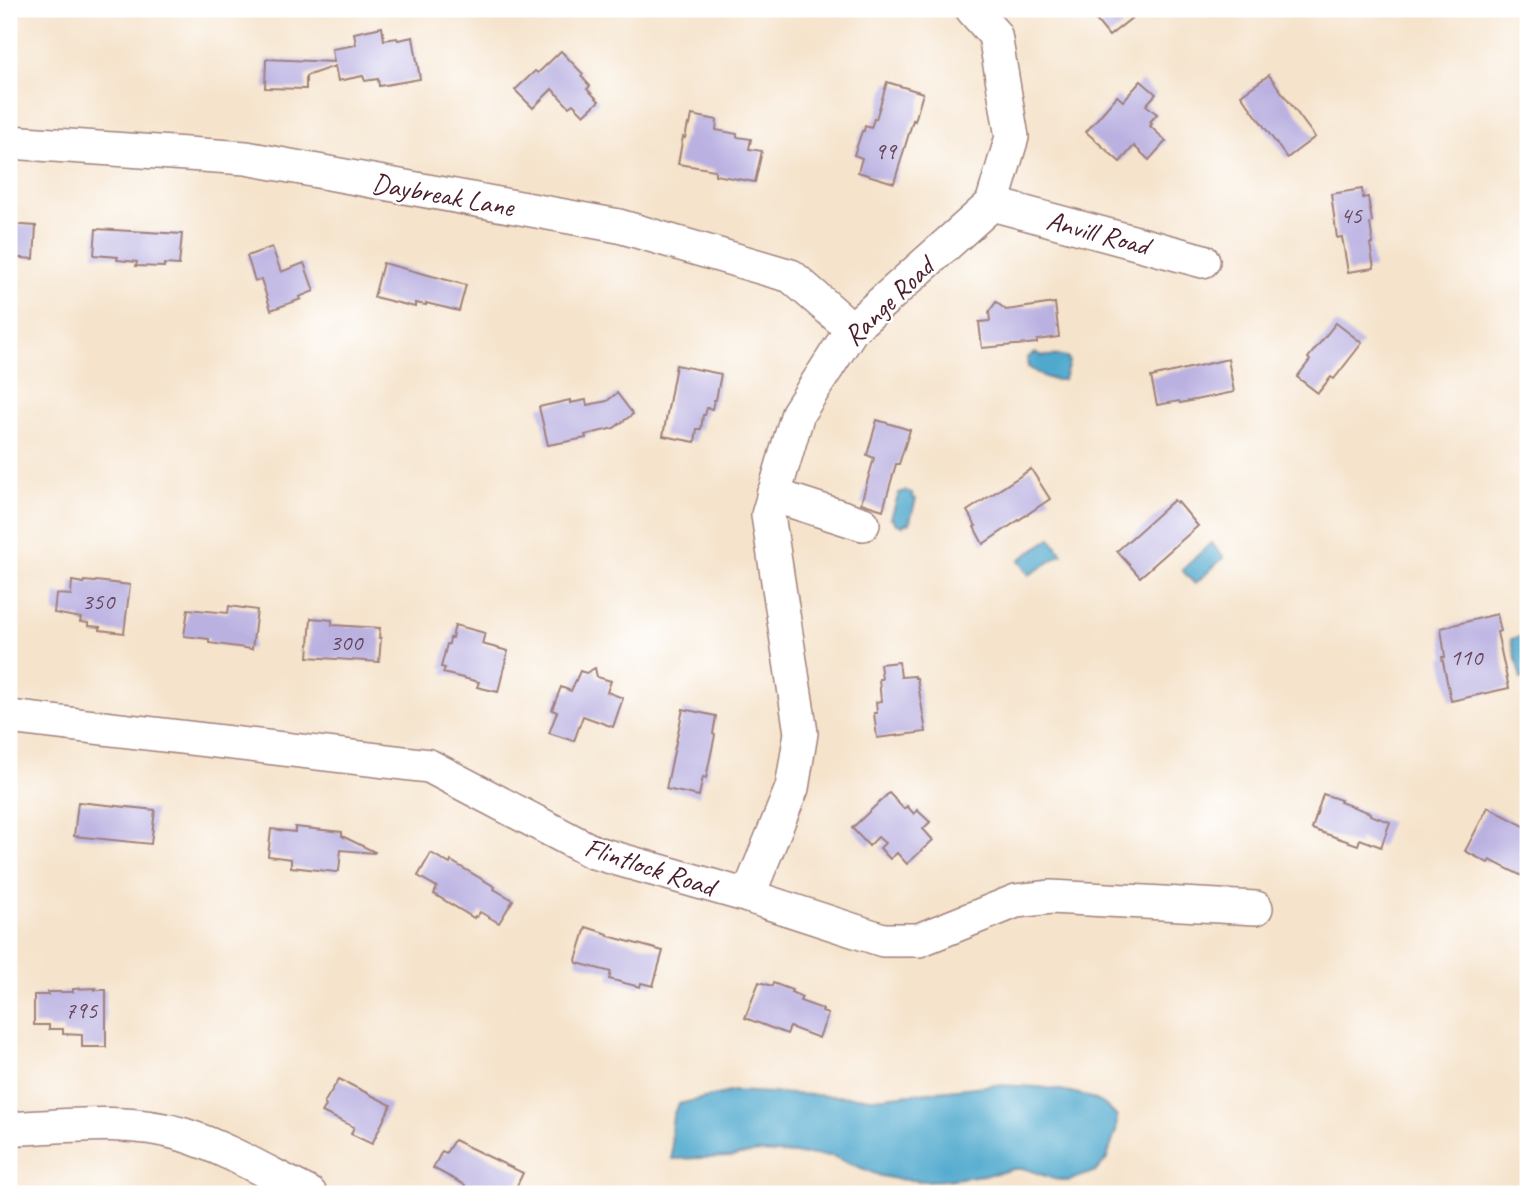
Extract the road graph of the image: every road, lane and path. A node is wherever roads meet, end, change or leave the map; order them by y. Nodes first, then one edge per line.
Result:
1 (972, 9) edge
2 (9, 142) edge
3 (992, 204) junction
4 (1203, 261) dead end
5 (852, 329) junction
6 (773, 495) junction
7 (863, 524) dead end
8 (9, 717) edge
9 (748, 896) junction
10 (1256, 908) dead end
11 (9, 1129) edge
12 (310, 1194) edge

1 - 3 street
2 - 5 street, Daybreak Lane
3 - 4 street, Anvill Road
3 - 5 street, Range Road
5 - 6 street, Range Road
6 - 7 street
6 - 9 street, Range Road
8 - 9 street, Flintlock Road
9 - 10 street, Flintlock Road
11 - 12 street

